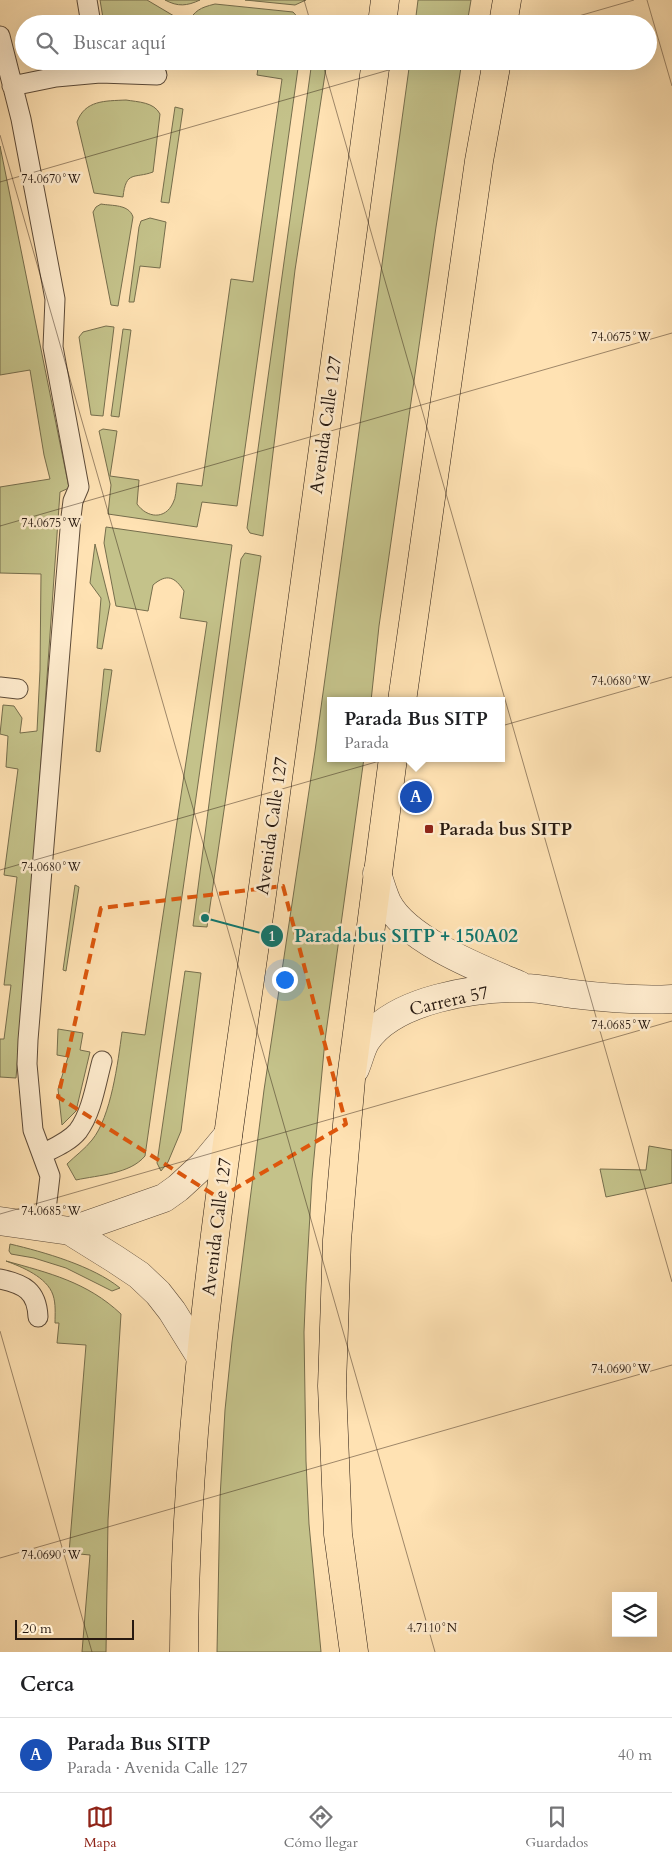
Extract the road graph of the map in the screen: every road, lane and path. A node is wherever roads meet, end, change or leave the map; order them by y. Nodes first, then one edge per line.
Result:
1 (86, 0) edge
2 (385, 0) edge
3 (507, 0) edge
4 (89, 15) edge
5 (383, 15) edge
6 (504, 15) edge
7 (0, 36) edge
8 (75, 70) edge
9 (90, 70) edge
10 (375, 70) edge
11 (495, 70) edge
12 (157, 76) dead end
13 (12, 86) junction
14 (403, 697) edge
15 (393, 762) edge
16 (377, 873) junction
17 (524, 988) junction
18 (672, 999) edge
19 (102, 1061) dead end
20 (351, 1079) junction
21 (228, 1135) junction
22 (42, 1154) junction
23 (0, 1221) edge
24 (44, 1227) junction
25 (70, 1231) junction
26 (0, 1279) edge
27 (38, 1316) dead end
28 (200, 1356) junction
29 (184, 1652) edge
30 (354, 1652) edge

1 - 4 lane
2 - 5 main road
3 - 6 main road
7 - 13 lane
8 - 13 lane
9 - 12 lane
10 - 21 main road, Avenida Calle 127
11 - 14 main road
13 - 22 lane
15 - 16 main road
16 - 17 street, Carrera 57
16 - 20 main road
17 - 18 street, Carrera 57
17 - 20 street, Carrera 57
19 - 22 lane
20 - 30 main road
21 - 25 street
21 - 28 main road, Avenida Calle 127
22 - 24 lane
23 - 24 street
24 - 25 street
25 - 28 street
26 - 27 lane
28 - 29 main road, Avenida Calle 127

